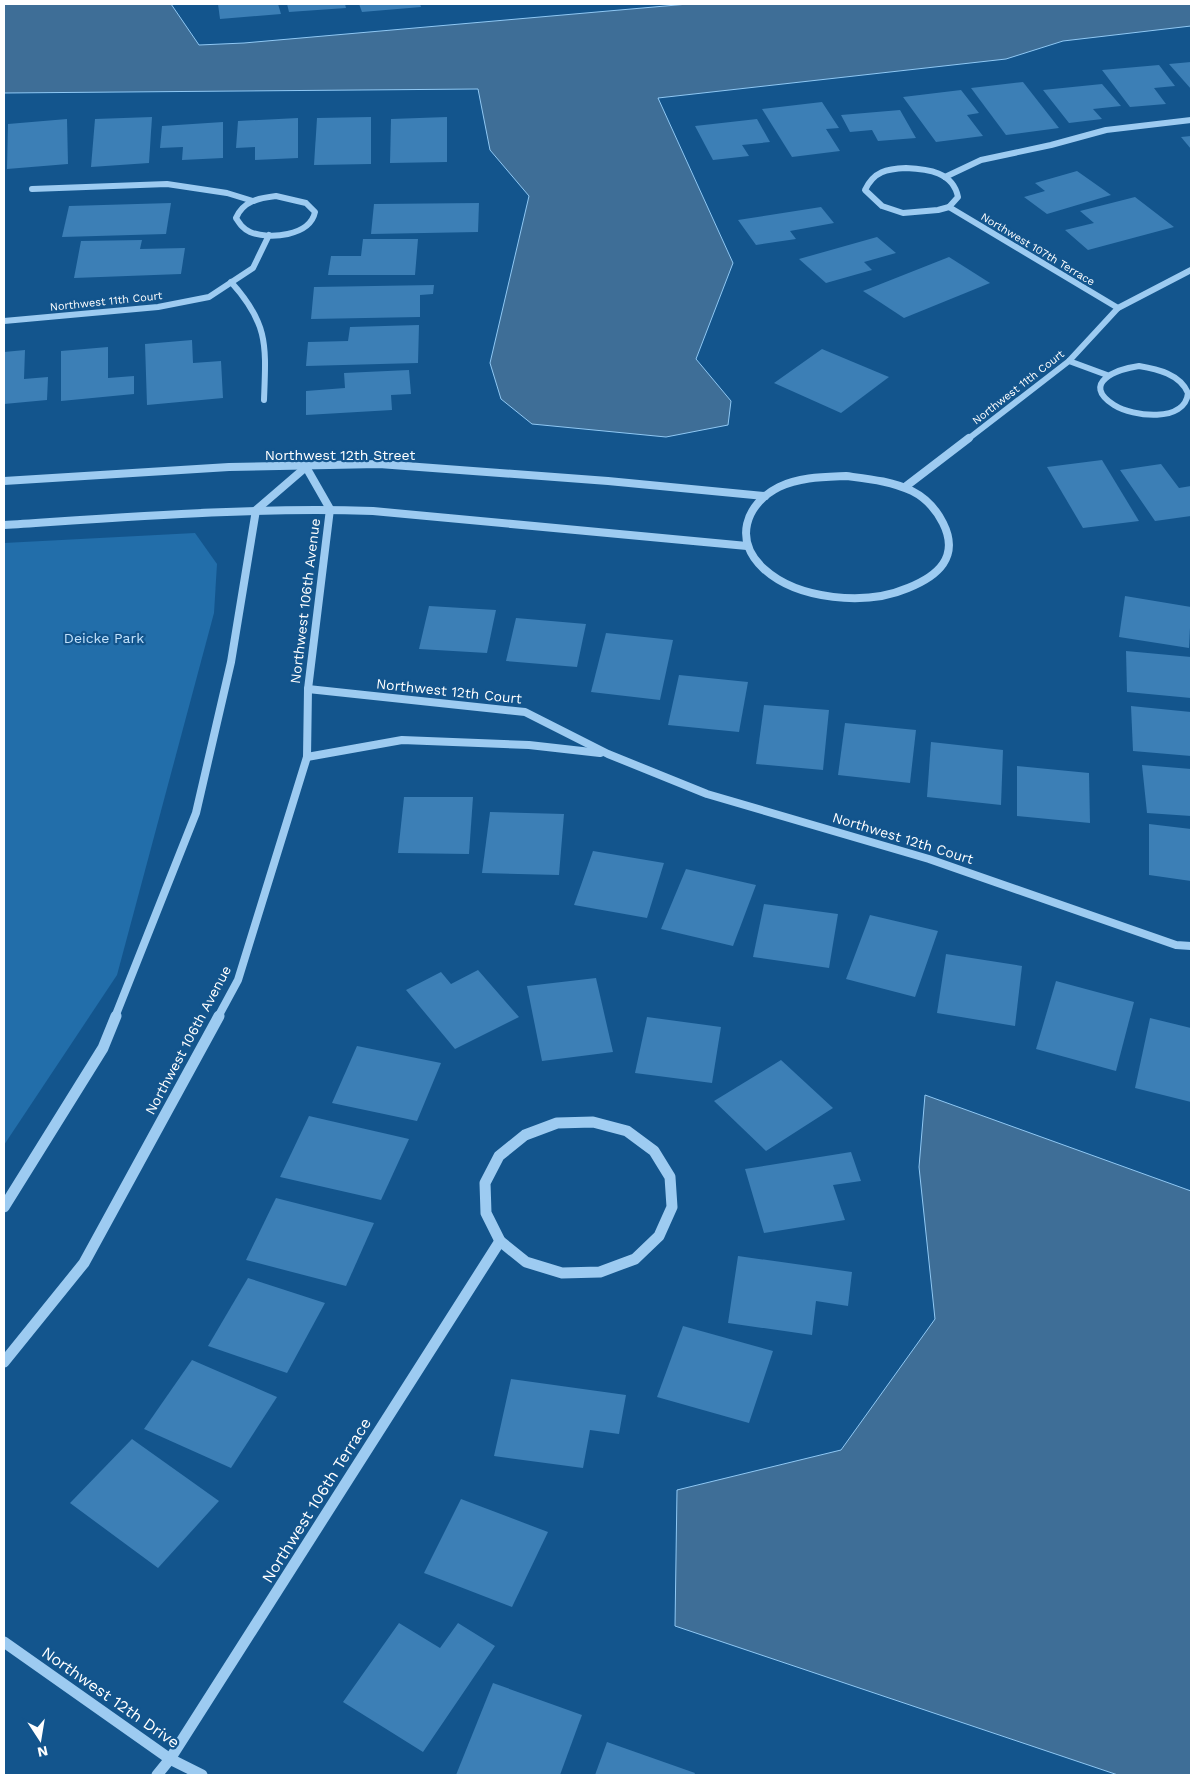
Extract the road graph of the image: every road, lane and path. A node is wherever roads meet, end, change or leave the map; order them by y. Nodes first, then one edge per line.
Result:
1 (1191, 120) edge
2 (945, 176) junction
3 (32, 189) dead end
4 (253, 201) junction
5 (949, 207) junction
6 (269, 235) junction
7 (1191, 270) edge
8 (232, 282) junction
9 (209, 297) joint
10 (1118, 308) junction
11 (4, 321) edge
12 (1069, 361) junction
13 (1107, 375) junction
14 (264, 400) dead end
15 (306, 466) junction
16 (4, 481) edge
17 (905, 487) junction
18 (765, 496) junction
19 (330, 509) junction
20 (256, 510) junction
21 (4, 525) edge
22 (747, 546) junction
23 (308, 689) junction
24 (608, 754) junction
25 (307, 757) junction
26 (1191, 946) edge
27 (4, 1207) edge
28 (500, 1240) junction
29 (4, 1362) edge
30 (4, 1642) edge
31 (170, 1759) junction
32 (157, 1775) edge
33 (202, 1775) edge

1 - 2 street
2 - 5 street
2 - 5 street
3 - 4 street
4 - 6 street
4 - 6 street
5 - 10 street, Northwest 107th Terrace
6 - 8 street
7 - 10 street, Northwest 11th Court
8 - 9 street
8 - 14 street
9 - 11 street, Northwest 11th Court
10 - 12 street, Northwest 11th Court
12 - 13 street
12 - 17 street, Northwest 11th Court
13 - 13 street
15 - 16 street, Northwest 12th Street
15 - 18 street, Northwest 12th Street
15 - 19 street, Northwest 106th Avenue
15 - 20 street
17 - 18 street
17 - 22 street
18 - 22 street
19 - 20 street
19 - 22 street
19 - 23 street, Northwest 106th Avenue
20 - 21 street
20 - 27 street
23 - 24 street, Northwest 12th Court
23 - 25 street, Northwest 106th Avenue
24 - 25 street, Northwest 12th Court
24 - 26 street, Northwest 12th Court
25 - 29 street, Northwest 106th Avenue
28 - 28 street
28 - 31 street, Northwest 106th Terrace
30 - 31 street, Northwest 12th Drive
31 - 32 street, Northwest 106th Terrace
31 - 33 street, Northwest 12th Drive

